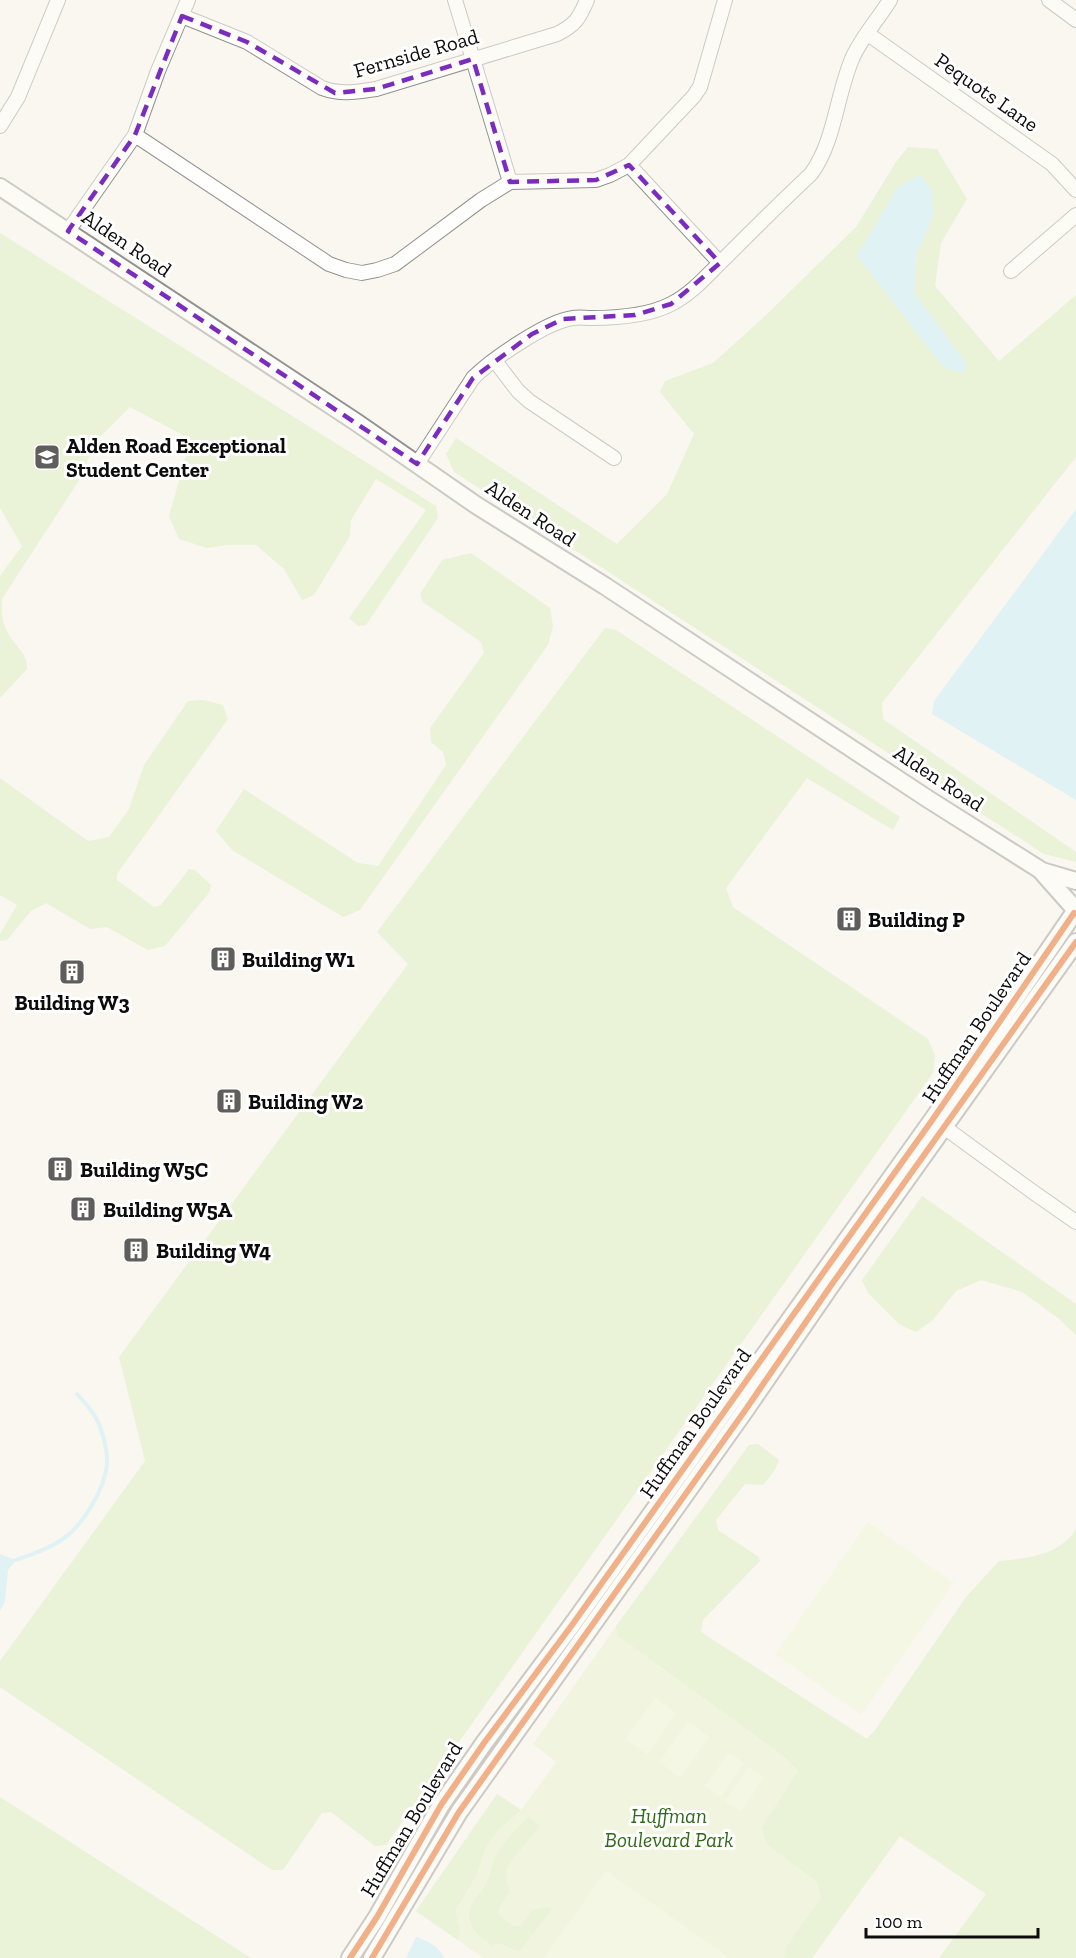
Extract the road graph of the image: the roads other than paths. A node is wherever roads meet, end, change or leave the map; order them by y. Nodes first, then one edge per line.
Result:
1 (58, 0) edge
2 (188, 0) edge
3 (455, 0) edge
4 (587, 0) edge
5 (725, 0) edge
6 (890, 0) edge
7 (1049, 0) edge
8 (182, 16) junction
9 (1076, 20) edge
10 (868, 34) junction
11 (473, 59) junction
12 (0, 126) edge
13 (135, 135) junction
14 (628, 165) junction
15 (510, 182) junction
16 (0, 188) edge
17 (1076, 190) edge
18 (1076, 215) edge
19 (68, 231) junction
20 (720, 263) junction
21 (1011, 271) dead end
22 (495, 361) junction
23 (614, 458) dead end
24 (417, 464) junction
25 (1042, 871) junction
26 (1076, 881) edge
27 (1075, 907) edge
28 (1076, 942) edge
29 (939, 1123) junction
30 (1076, 1222) edge
31 (351, 1958) edge
32 (372, 1958) edge

1 - 12 street
2 - 8 street
3 - 11 street
4 - 11 street, Fernside Road
5 - 14 street
6 - 10 street
7 - 9 street
8 - 11 street, Fernside Road
8 - 13 street
10 - 17 street, Pequots Lane
10 - 20 street
11 - 15 street
13 - 15 street
13 - 19 street
14 - 15 street
14 - 20 street
16 - 19 street, Alden Road
18 - 21 street
19 - 24 street, Alden Road
20 - 22 street
22 - 23 street
22 - 24 street
24 - 25 street, Alden Road
25 - 26 street, Alden Road
25 - 27 street, Alden Road
27 - 29 street, Huffman Boulevard
28 - 29 street, Huffman Boulevard
29 - 30 street
29 - 31 street, Huffman Boulevard
29 - 32 street, Huffman Boulevard

